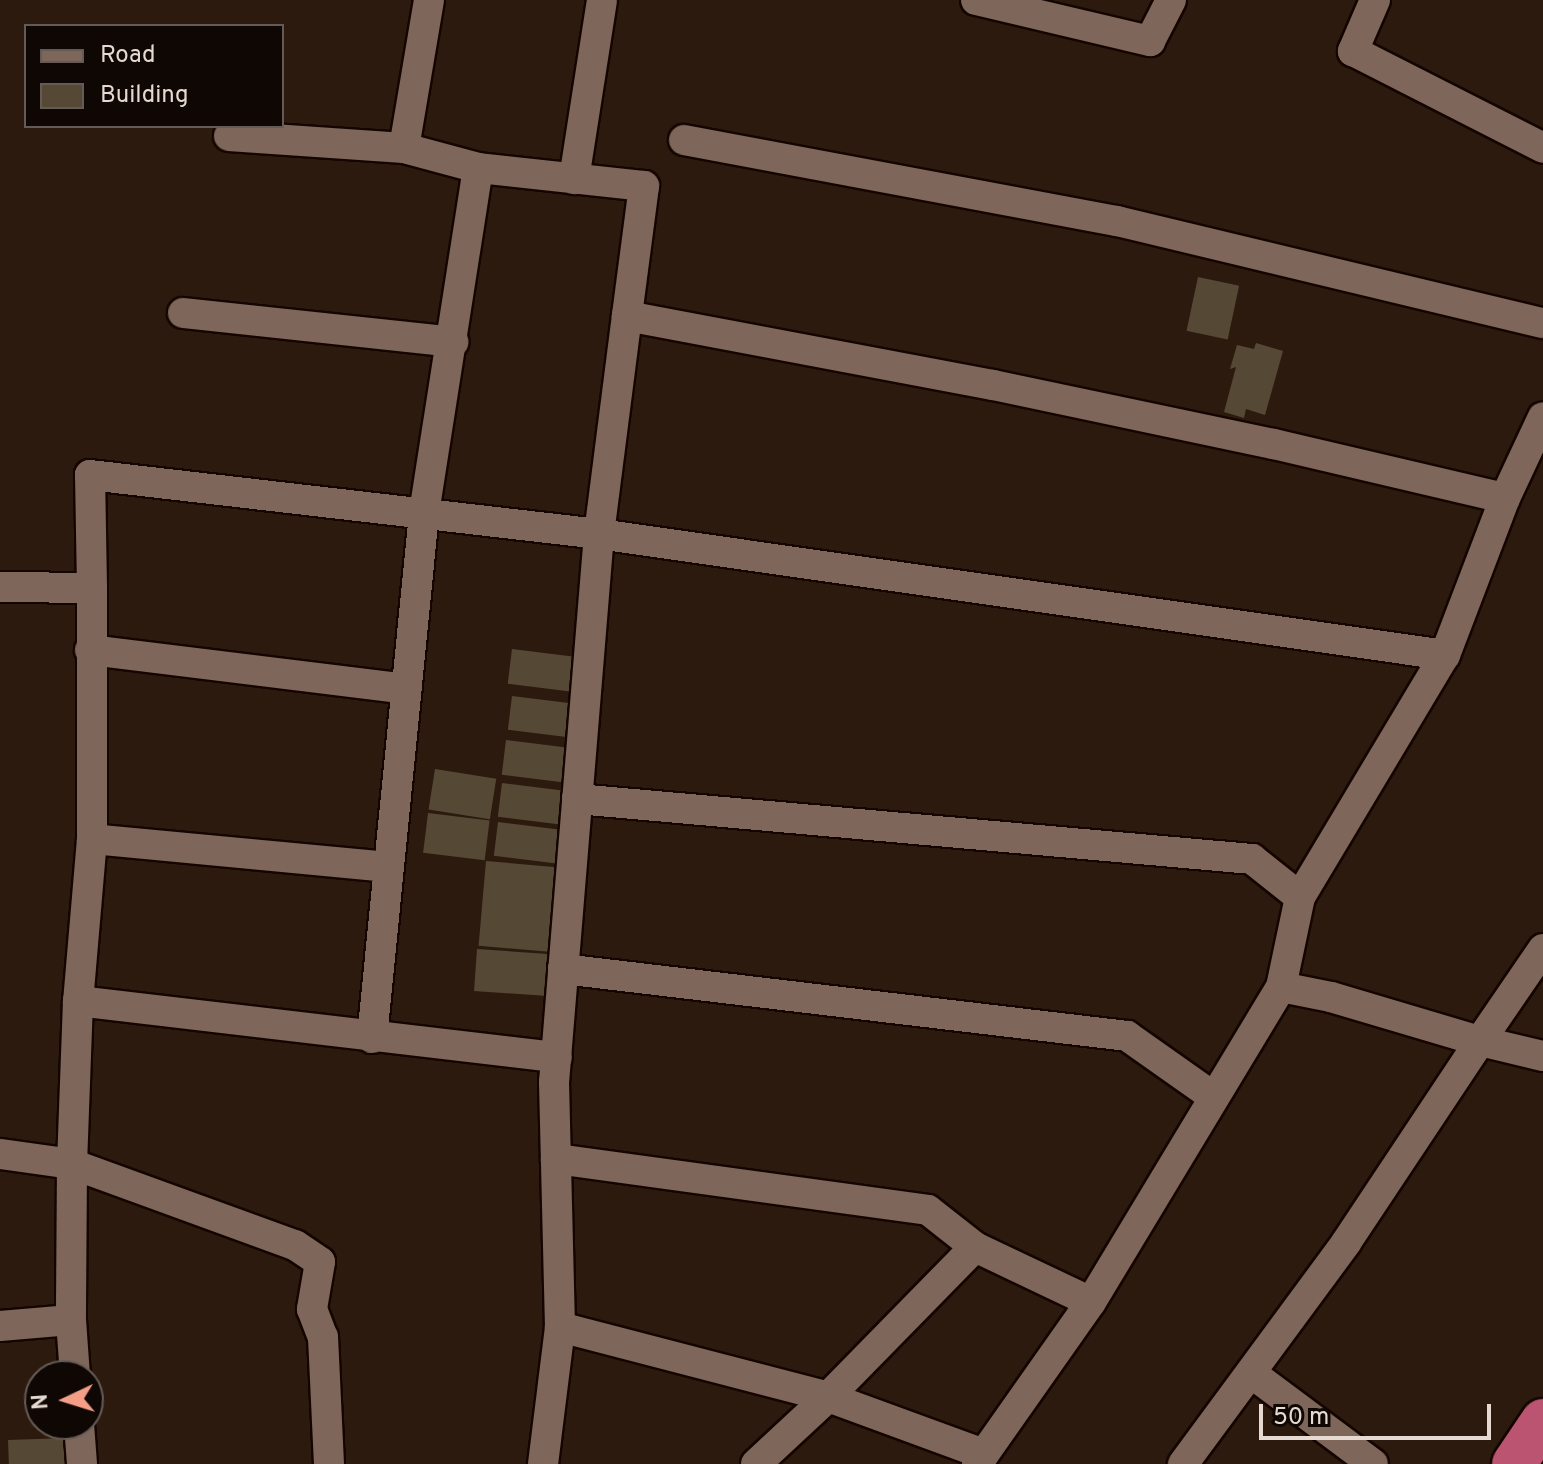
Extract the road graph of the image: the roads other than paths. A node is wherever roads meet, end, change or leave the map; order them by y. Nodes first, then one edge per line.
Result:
1 (429, 0) edge
2 (602, 0) edge
3 (976, 0) edge
4 (1171, 0) edge
5 (1375, 0) edge
6 (229, 136) dead end
7 (684, 140) dead end
8 (404, 148) junction
9 (1543, 148) edge
10 (478, 168) junction
11 (574, 179) junction
12 (183, 313) dead end
13 (627, 316) junction
14 (1543, 323) edge
15 (453, 342) junction
16 (1543, 417) edge
17 (1505, 498) junction
18 (424, 513) junction
19 (599, 534) junction
20 (0, 587) edge
21 (92, 588) junction
22 (90, 650) junction
23 (1445, 655) junction
24 (406, 689) junction
25 (577, 799) junction
26 (92, 839) junction
27 (387, 867) junction
28 (1300, 897) junction
29 (1543, 949) edge
30 (563, 969) junction
31 (1281, 987) junction
32 (78, 1001) junction
33 (372, 1038) junction
34 (1480, 1041) junction
35 (1543, 1056) edge
36 (557, 1057) junction
37 (1212, 1096) junction
38 (0, 1154) edge
39 (556, 1159) junction
40 (72, 1164) junction
41 (975, 1247) junction
42 (1091, 1302) junction
43 (71, 1320) junction
44 (0, 1326) edge
45 (560, 1327) junction
46 (74, 1360) edge
47 (1251, 1373) junction
48 (828, 1397) junction
49 (1543, 1421) edge
50 (80, 1440) edge
51 (980, 1459) edge
52 (82, 1464) edge
53 (329, 1464) edge
54 (543, 1464) edge
55 (756, 1464) edge
56 (1183, 1464) edge
57 (1373, 1464) edge
58 (1514, 1464) edge

1 - 8 street
2 - 11 street
3 - 4 street
5 - 9 street
6 - 8 street
7 - 14 street
8 - 10 street
10 - 11 street
10 - 15 street
11 - 13 street
12 - 15 street
13 - 17 street
13 - 19 street
15 - 18 street
16 - 17 street
17 - 23 street
18 - 19 street
18 - 21 street
18 - 24 street
19 - 23 street
19 - 25 street
20 - 21 street
21 - 22 street
22 - 24 street
22 - 26 street
23 - 28 street
24 - 27 street
25 - 28 street
25 - 30 street
26 - 27 street
26 - 32 street
27 - 33 street
28 - 31 street
29 - 34 street
30 - 36 street
30 - 37 street
31 - 34 street
31 - 37 street
32 - 33 street
32 - 40 street
33 - 36 street
34 - 35 street
34 - 47 street
36 - 39 street
37 - 42 street
38 - 40 street
39 - 41 street
39 - 45 street
40 - 43 street
40 - 53 street
41 - 42 street
41 - 48 street
42 - 51 street
43 - 44 street
43 - 46 street
45 - 48 street
45 - 54 street
47 - 56 street
47 - 57 street
48 - 51 street
48 - 55 street
49 - 58 highway
50 - 52 street

